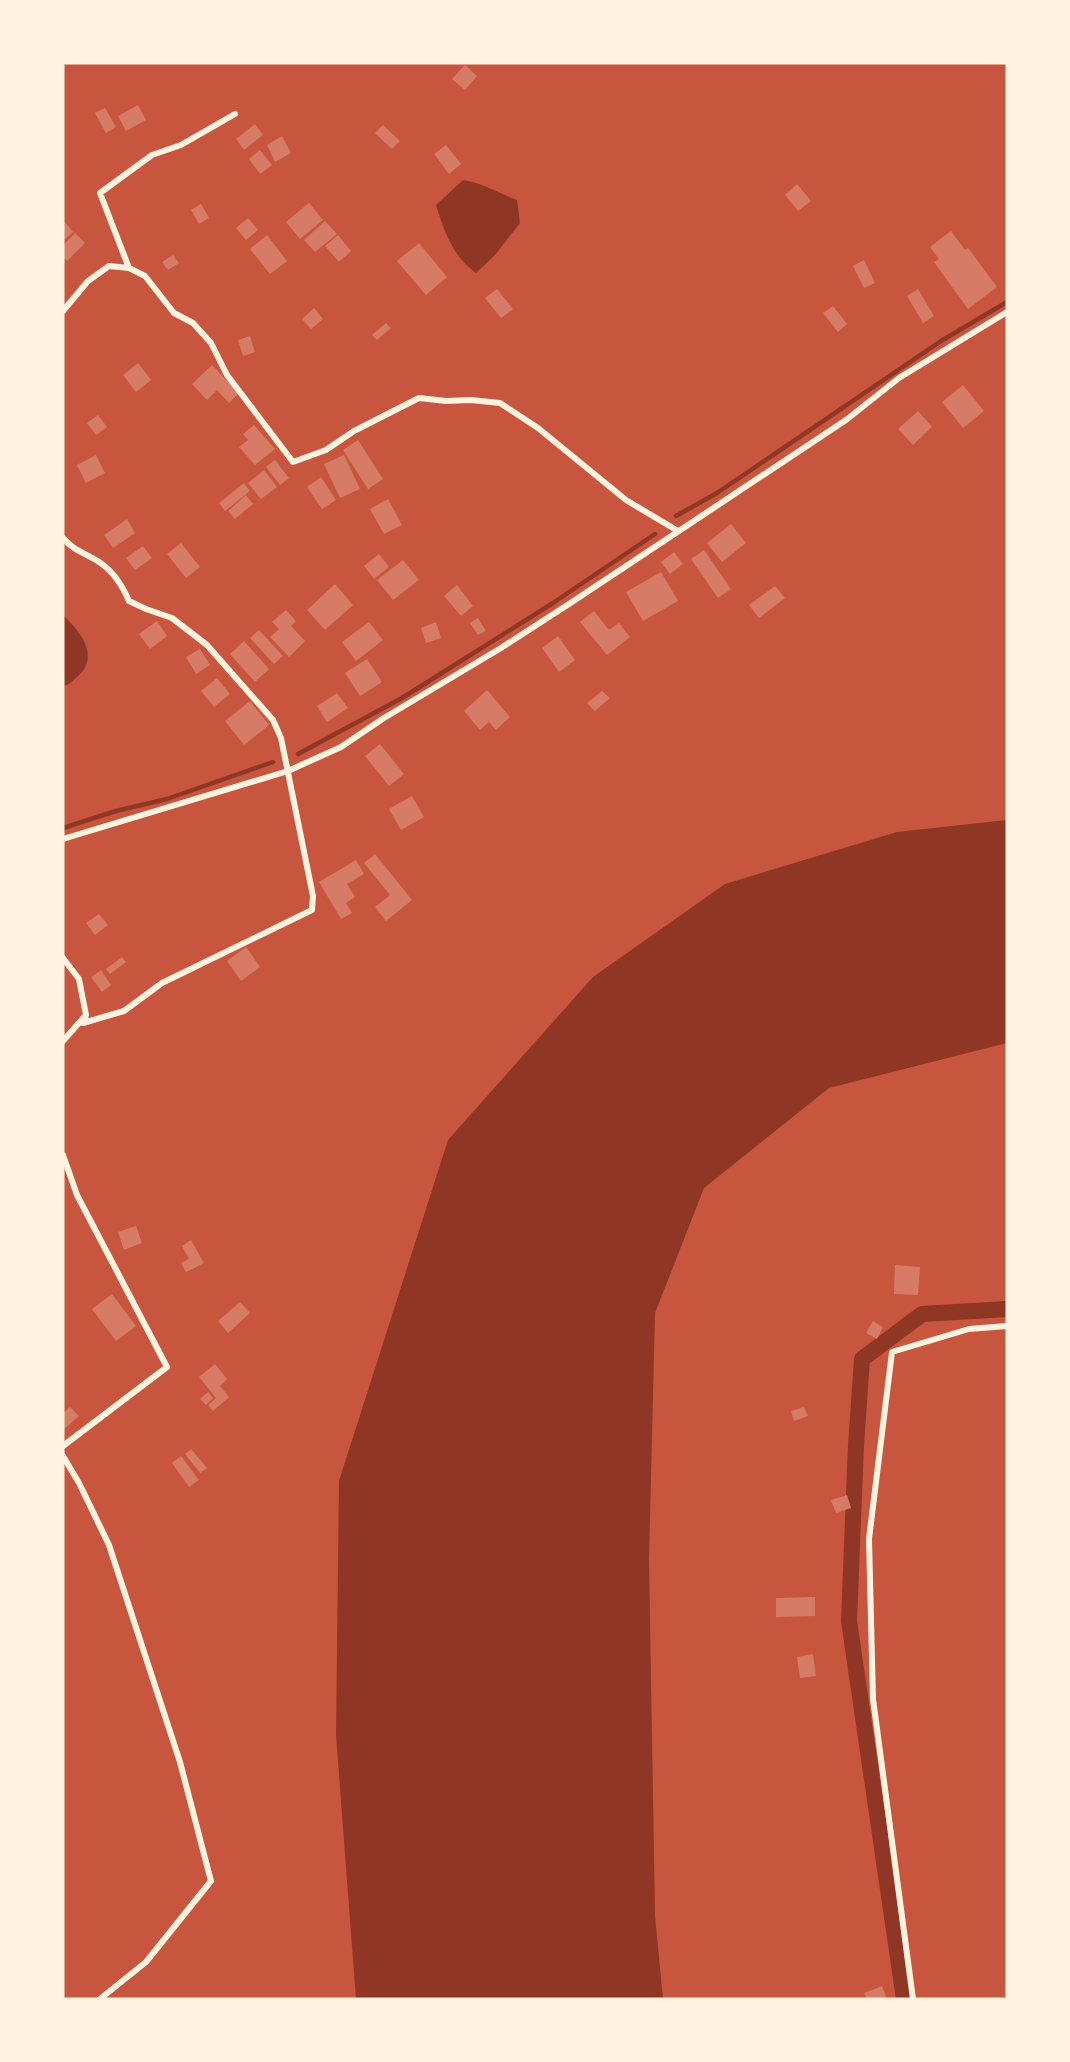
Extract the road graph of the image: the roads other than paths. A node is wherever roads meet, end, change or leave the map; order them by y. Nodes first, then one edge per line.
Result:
1 (235, 114) dead end
2 (129, 268) junction
3 (63, 311) edge
4 (1007, 312) edge
5 (678, 531) junction
6 (63, 538) edge
7 (288, 771) junction
8 (63, 839) edge
9 (63, 958) edge
10 (86, 1015) junction
11 (63, 1041) edge
12 (63, 1155) edge
13 (1007, 1326) edge
14 (63, 1446) edge
15 (63, 1456) edge
16 (100, 1999) edge
17 (913, 1999) edge

1 - 2 street
2 - 3 street
2 - 5 street
4 - 5 street
5 - 7 street
6 - 7 street
7 - 8 street
7 - 10 street
9 - 10 street
10 - 11 street
12 - 14 street
13 - 17 street
15 - 16 street

